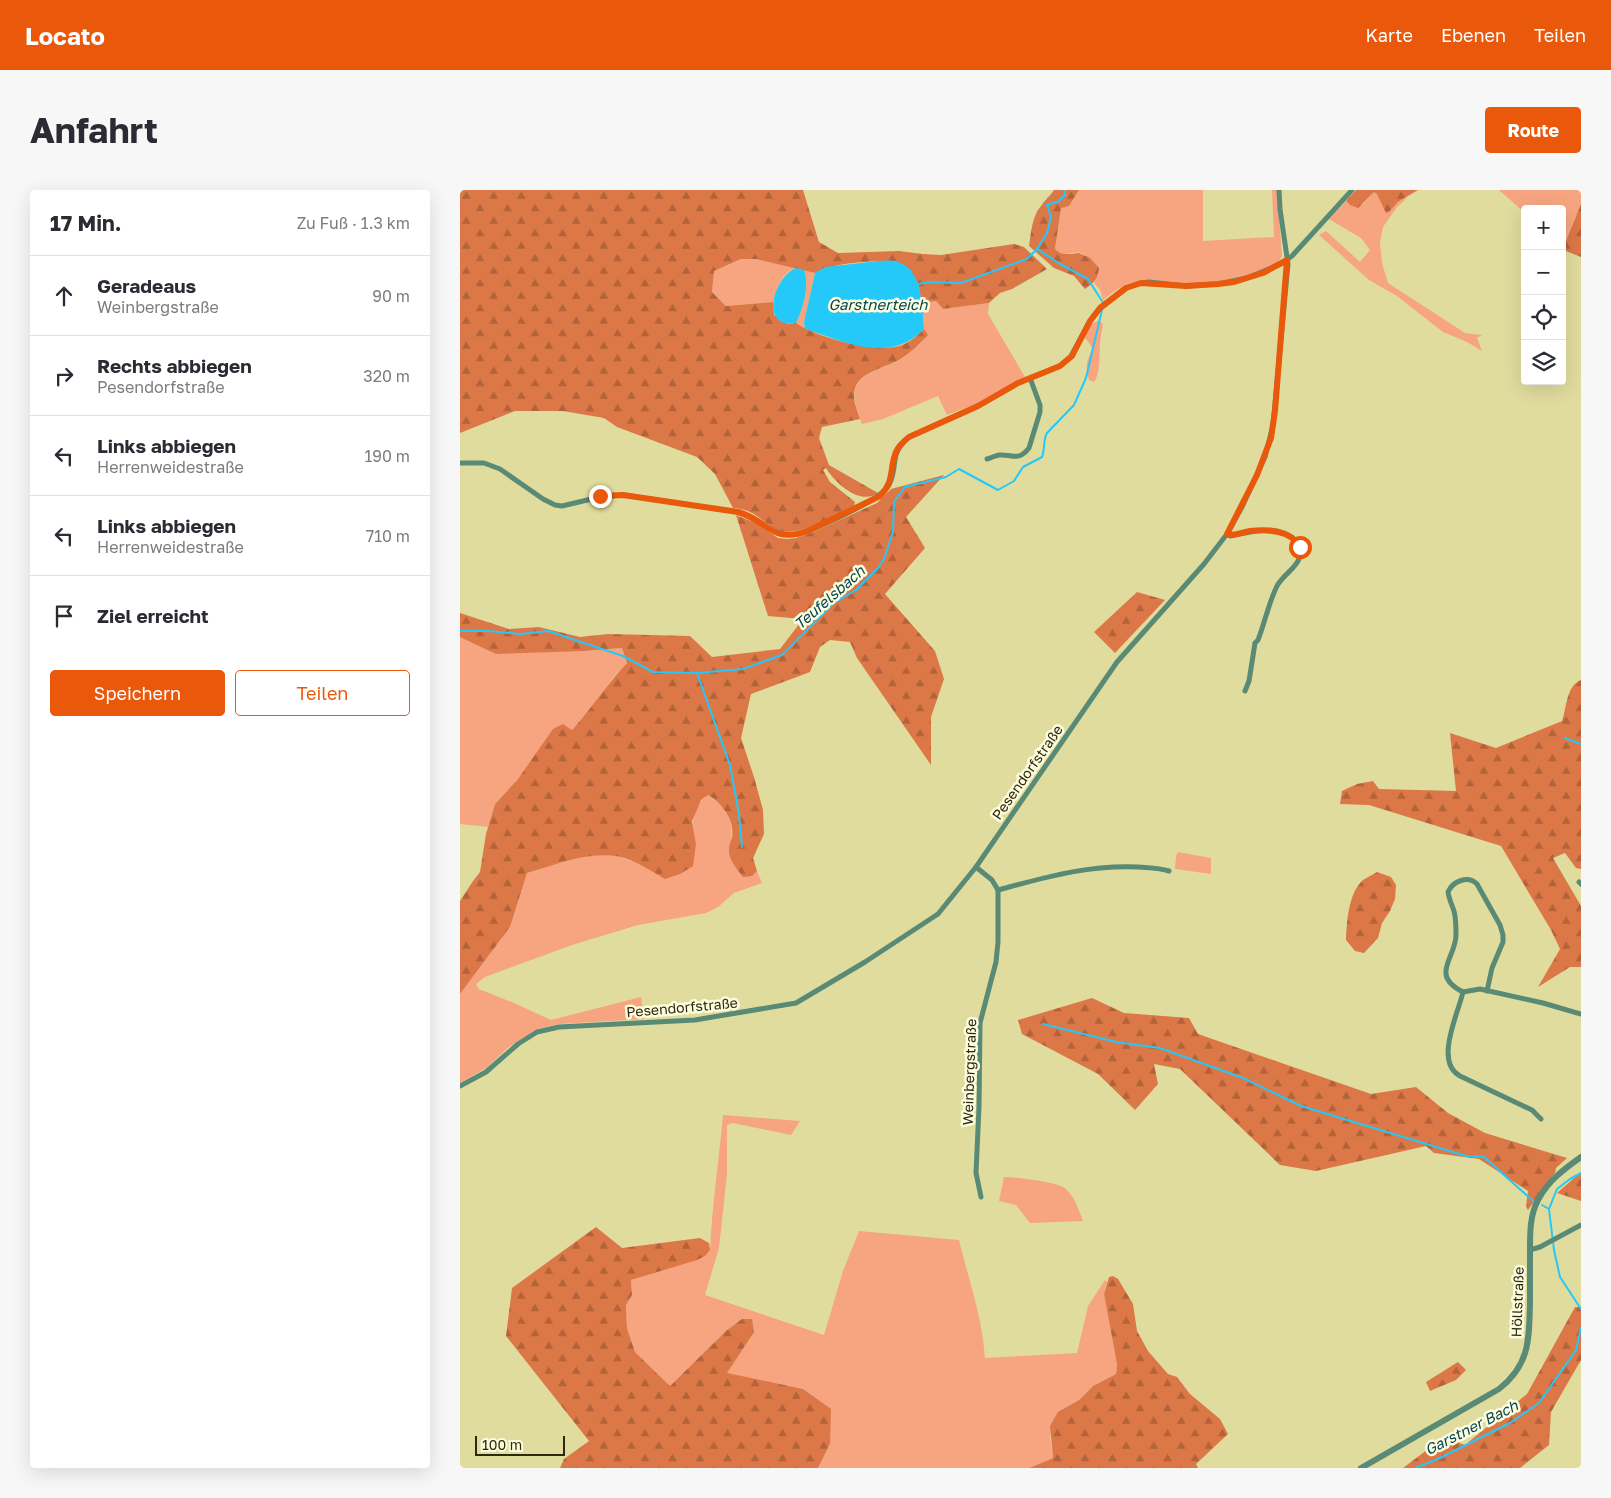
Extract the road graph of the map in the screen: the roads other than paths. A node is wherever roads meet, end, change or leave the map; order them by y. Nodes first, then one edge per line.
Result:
1 (1279, 190) edge
2 (1352, 190) edge
3 (1287, 260) junction
4 (1030, 378) junction
5 (987, 460) dead end
6 (460, 463) edge
7 (1227, 534) junction
8 (1249, 681) junction
9 (1242, 683) dead end
10 (1244, 691) dead end
11 (976, 866) junction
12 (1169, 871) dead end
13 (998, 890) junction
14 (1487, 991) junction
15 (1463, 992) junction
16 (1581, 1014) edge
17 (460, 1086) edge
18 (1541, 1119) dead end
19 (1581, 1157) edge
20 (981, 1197) dead end
21 (1581, 1225) edge
22 (1530, 1250) junction
23 (1361, 1468) edge

1 - 3 street, Pesendorfstraße
2 - 3 street
3 - 4 street
3 - 7 street, Pesendorfstraße
4 - 5 street
4 - 6 street
7 - 8 street
7 - 11 street, Pesendorfstraße
8 - 9 street
8 - 10 street
11 - 13 street
11 - 17 street, Pesendorfstraße
12 - 13 street
13 - 20 street, Weinbergstraße
14 - 15 street
14 - 15 street
14 - 16 street
15 - 18 street
19 - 22 street, Höllstraße
21 - 22 street
22 - 23 street, Höllstraße

